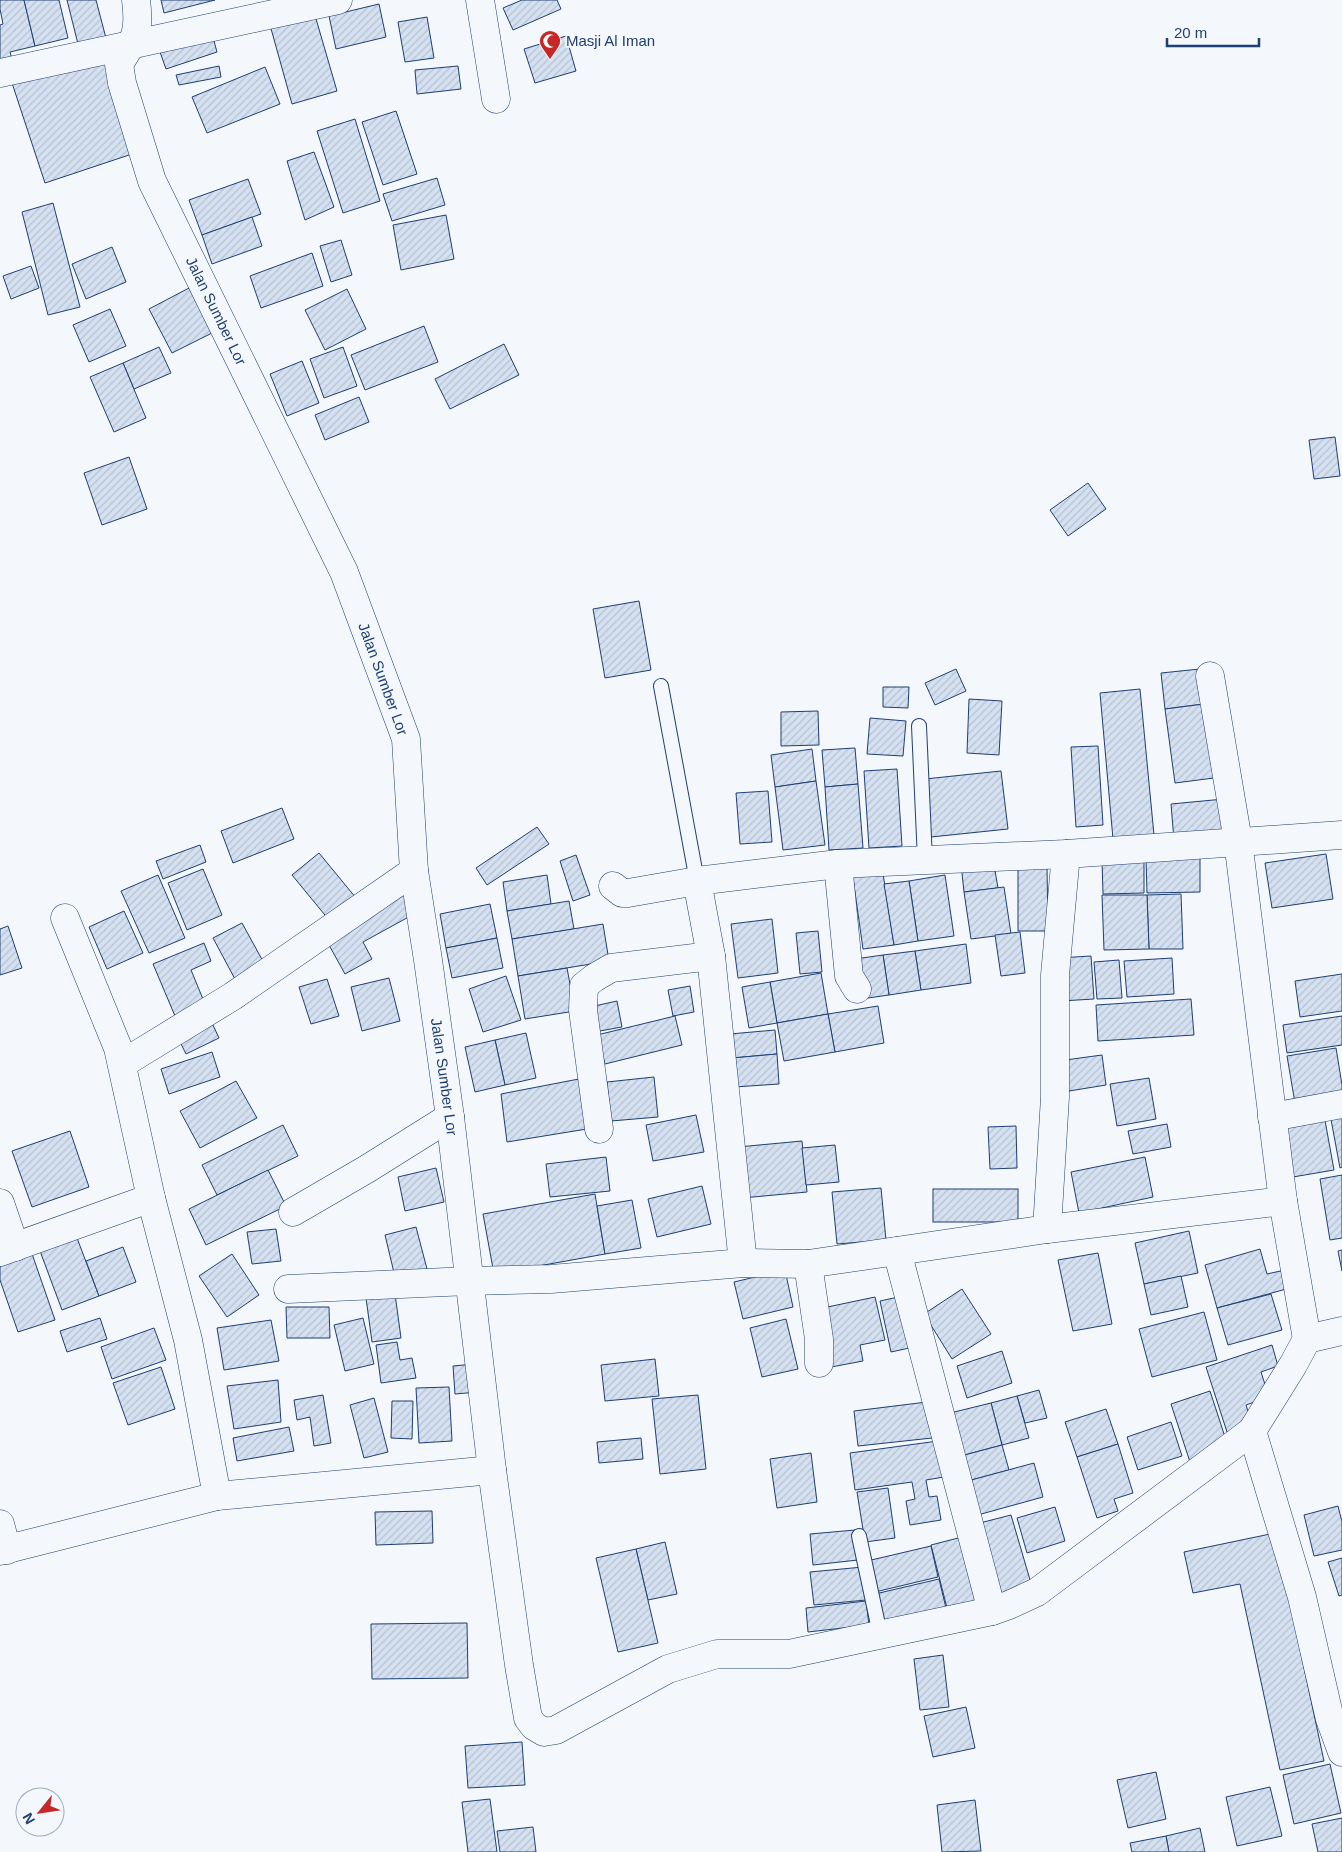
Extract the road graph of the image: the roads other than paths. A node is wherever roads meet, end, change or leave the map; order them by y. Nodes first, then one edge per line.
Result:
1 (136, 0) edge
2 (338, 0) edge
3 (480, 0) edge
4 (132, 44) junction
5 (0, 73) edge
6 (496, 99) dead end
7 (1210, 676) dead end
8 (661, 686) dead end
9 (919, 726) dead end
10 (1342, 835) edge
11 (1238, 841) junction
12 (1066, 854) junction
13 (925, 860) junction
14 (838, 864) junction
15 (414, 871) junction
16 (697, 881) junction
17 (613, 886) dead end
18 (65, 918) dead end
19 (711, 956) junction
20 (856, 988) dead end
21 (122, 1064) junction
22 (1342, 1104) edge
23 (450, 1117) junction
24 (1272, 1117) junction
25 (599, 1129) dead end
26 (151, 1198) junction
27 (1283, 1201) junction
28 (0, 1203) edge
29 (293, 1212) dead end
30 (1047, 1229) junction
31 (8, 1250) edge
32 (897, 1251) junction
33 (743, 1263) junction
34 (808, 1264) junction
35 (469, 1281) junction
36 (288, 1289) dead end
37 (1342, 1331) edge
38 (1307, 1339) junction
39 (819, 1363) dead end
40 (1252, 1430) junction
41 (492, 1470) junction
42 (217, 1496) junction
43 (859, 1536) dead end
44 (2, 1542) edge
45 (992, 1611) junction
46 (880, 1634) junction
47 (1342, 1752) edge

1 - 4 street, Jalan Sumber Lor
2 - 4 street
3 - 6 street
4 - 5 street
4 - 15 street, Jalan Sumber Lor
7 - 11 street
8 - 16 lane
9 - 13 lane
10 - 11 street
11 - 12 street
11 - 24 street
12 - 13 street
12 - 30 street
13 - 14 street
14 - 16 street
14 - 20 street
15 - 21 street
15 - 23 street, Jalan Sumber Lor
16 - 17 street
16 - 19 street
18 - 21 street
19 - 25 street
19 - 33 street
21 - 26 street
22 - 24 street
23 - 29 street
23 - 35 street, Jalan Sumber Lor
24 - 27 street
26 - 31 street
26 - 42 street
27 - 30 street
27 - 38 street
28 - 31 street
30 - 32 street
32 - 34 street
32 - 45 street
33 - 34 street
33 - 35 street
34 - 39 street
35 - 36 street
35 - 41 street, Jalan Sumber Lor
37 - 38 street
38 - 40 street
40 - 45 street
40 - 47 street
41 - 42 street
41 - 46 street, Jalan Sumber Lor
42 - 44 street
43 - 46 lane
45 - 46 street

